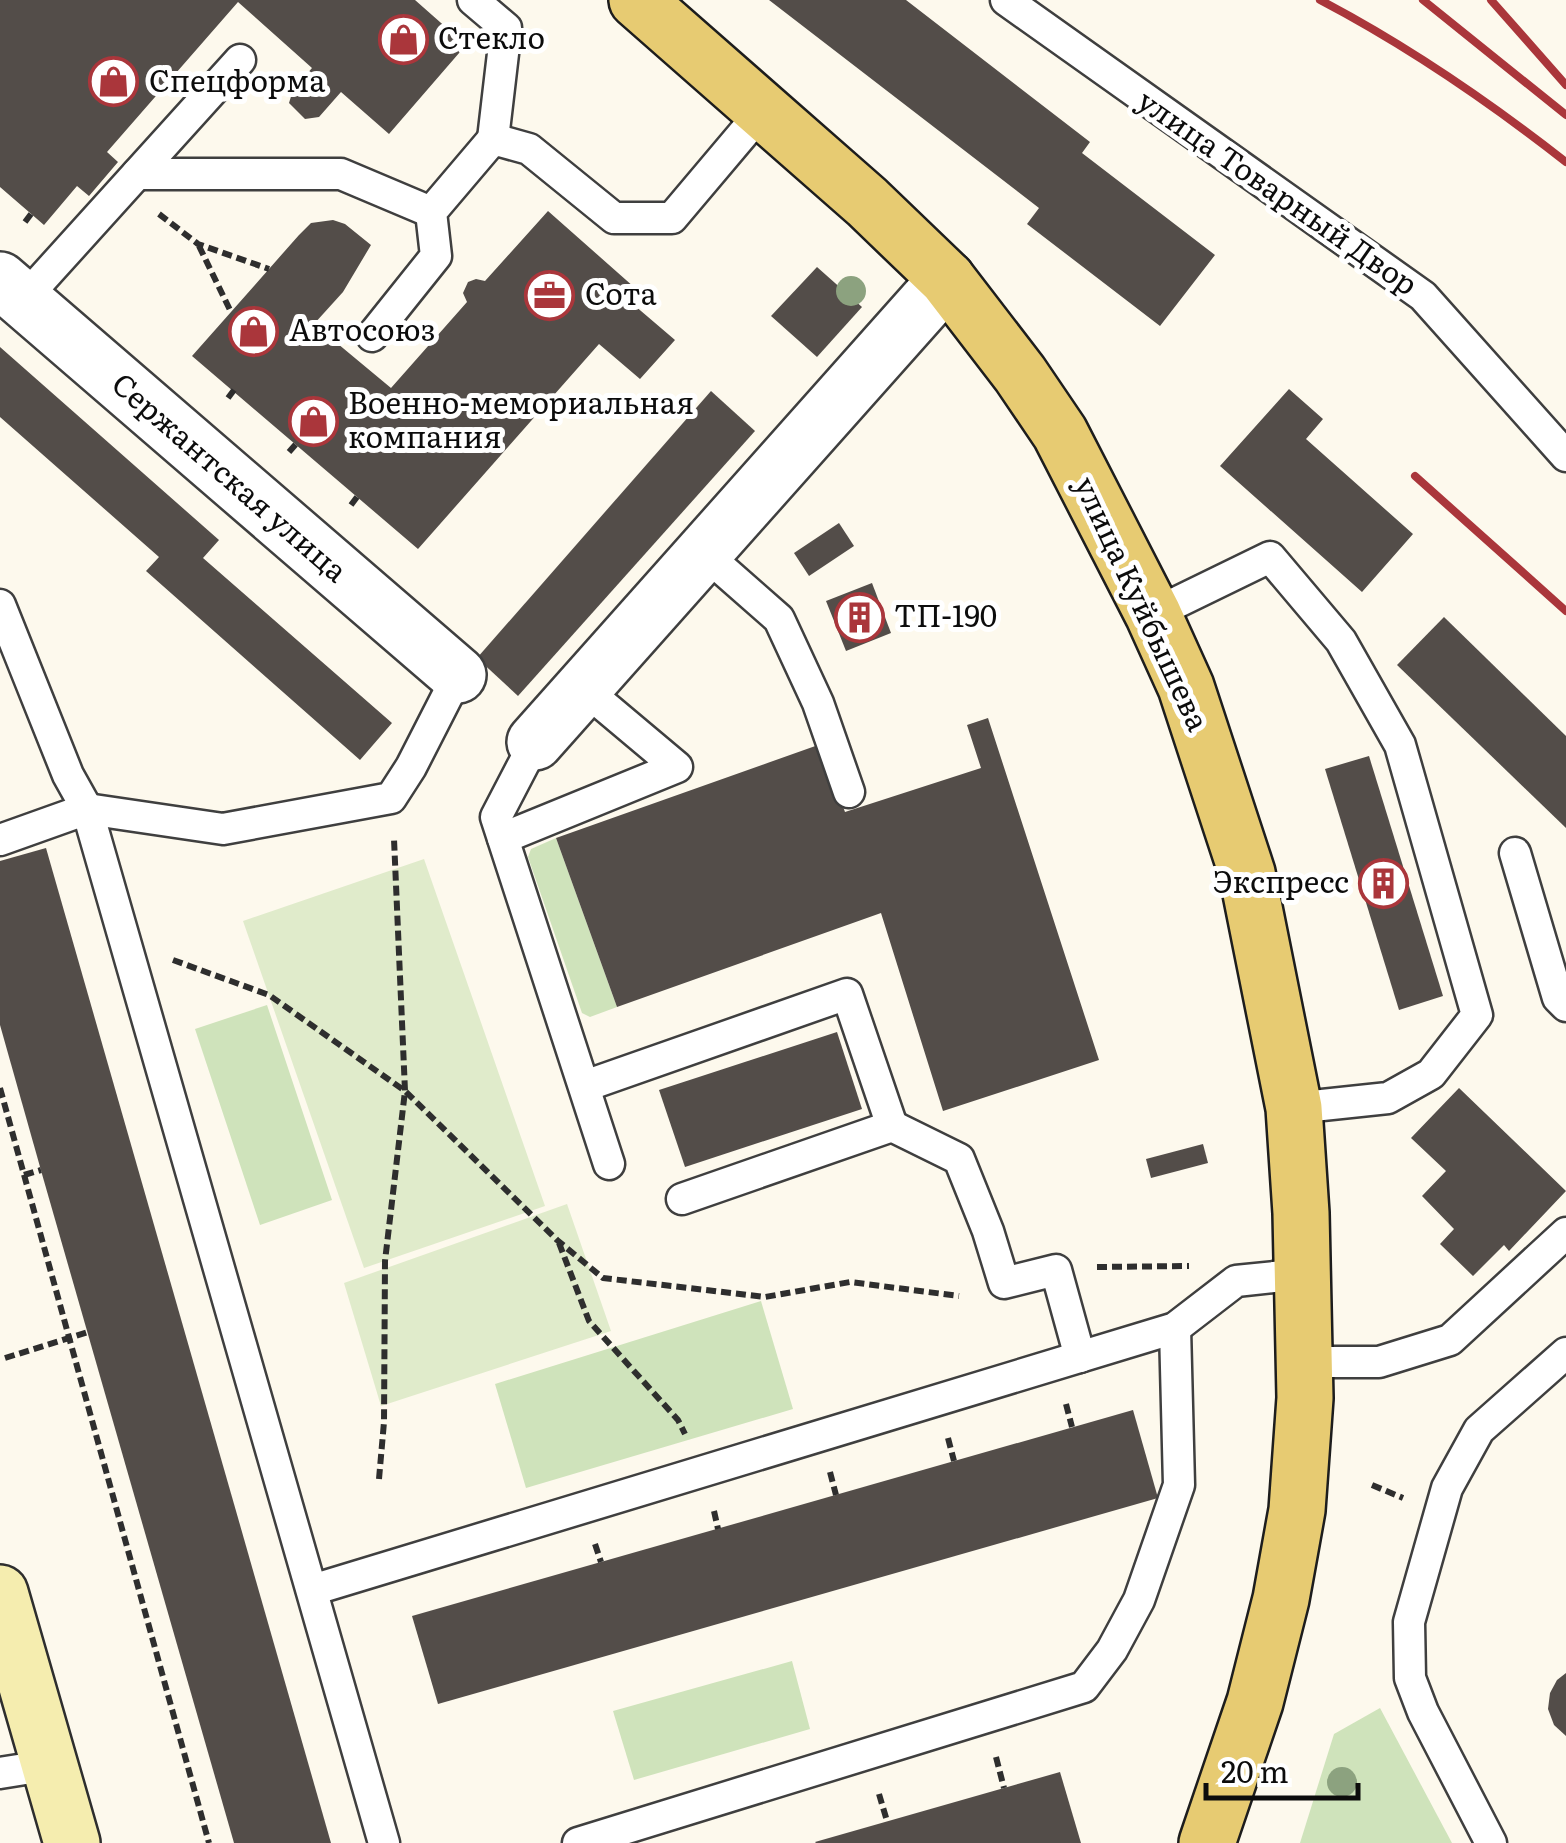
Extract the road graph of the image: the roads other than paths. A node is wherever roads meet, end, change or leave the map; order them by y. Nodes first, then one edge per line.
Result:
1 (473, 0) edge
2 (638, 0) edge
3 (1006, 0) edge
4 (240, 60) dead end
5 (764, 110) junction
6 (493, 139) junction
7 (131, 181) junction
8 (431, 212) junction
9 (947, 279) junction
10 (11, 290) edge
11 (372, 336) dead end
12 (1566, 456) edge
13 (704, 553) junction
14 (0, 605) edge
15 (1152, 614) junction
16 (458, 675) joint
17 (583, 688) junction
18 (534, 742) joint
19 (849, 792) dead end
20 (87, 810) junction
21 (503, 838) junction
22 (0, 840) edge
23 (1515, 854) dead end
24 (1566, 1006) edge
25 (585, 1086) junction
26 (1294, 1108) junction
27 (892, 1126) junction
28 (609, 1164) dead end
29 (682, 1199) dead end
30 (1566, 1233) edge
31 (1303, 1274) junction
32 (1175, 1328) junction
33 (1566, 1354) edge
34 (1080, 1357) junction
35 (1306, 1362) junction
36 (312, 1590) junction
37 (0, 1593) edge
38 (25, 1769) edge
39 (72, 1843) edge
40 (384, 1843) edge
41 (578, 1843) edge
42 (1206, 1843) edge
43 (1491, 1843) edge

1 - 6 lane
2 - 5 main road, улица Куйбышева
3 - 12 lane, улица Товарный Двор
4 - 7 lane
5 - 6 lane
5 - 9 main road, улица Куйбышева
6 - 8 lane
7 - 8 lane
7 - 10 lane
8 - 11 lane
9 - 13 street
9 - 15 main road, улица Куйбышева
10 - 16 street, Сержантская улица
13 - 17 street
13 - 19 lane
14 - 20 lane
15 - 26 main road, улица Куйбышева
15 - 26 lane
16 - 20 lane
17 - 18 street
17 - 21 lane
18 - 21 lane
20 - 22 lane
20 - 36 lane
21 - 25 lane
23 - 24 lane
25 - 27 lane
25 - 28 lane
26 - 31 main road, улица Куйбышева
27 - 29 lane
27 - 34 lane
30 - 35 lane
31 - 32 lane
31 - 35 main road, улица Куйбышева
32 - 34 lane
32 - 41 lane
33 - 43 lane
34 - 36 lane
35 - 42 main road, улица Куйбышева
36 - 40 lane
37 - 38 main road
38 - 39 main road

